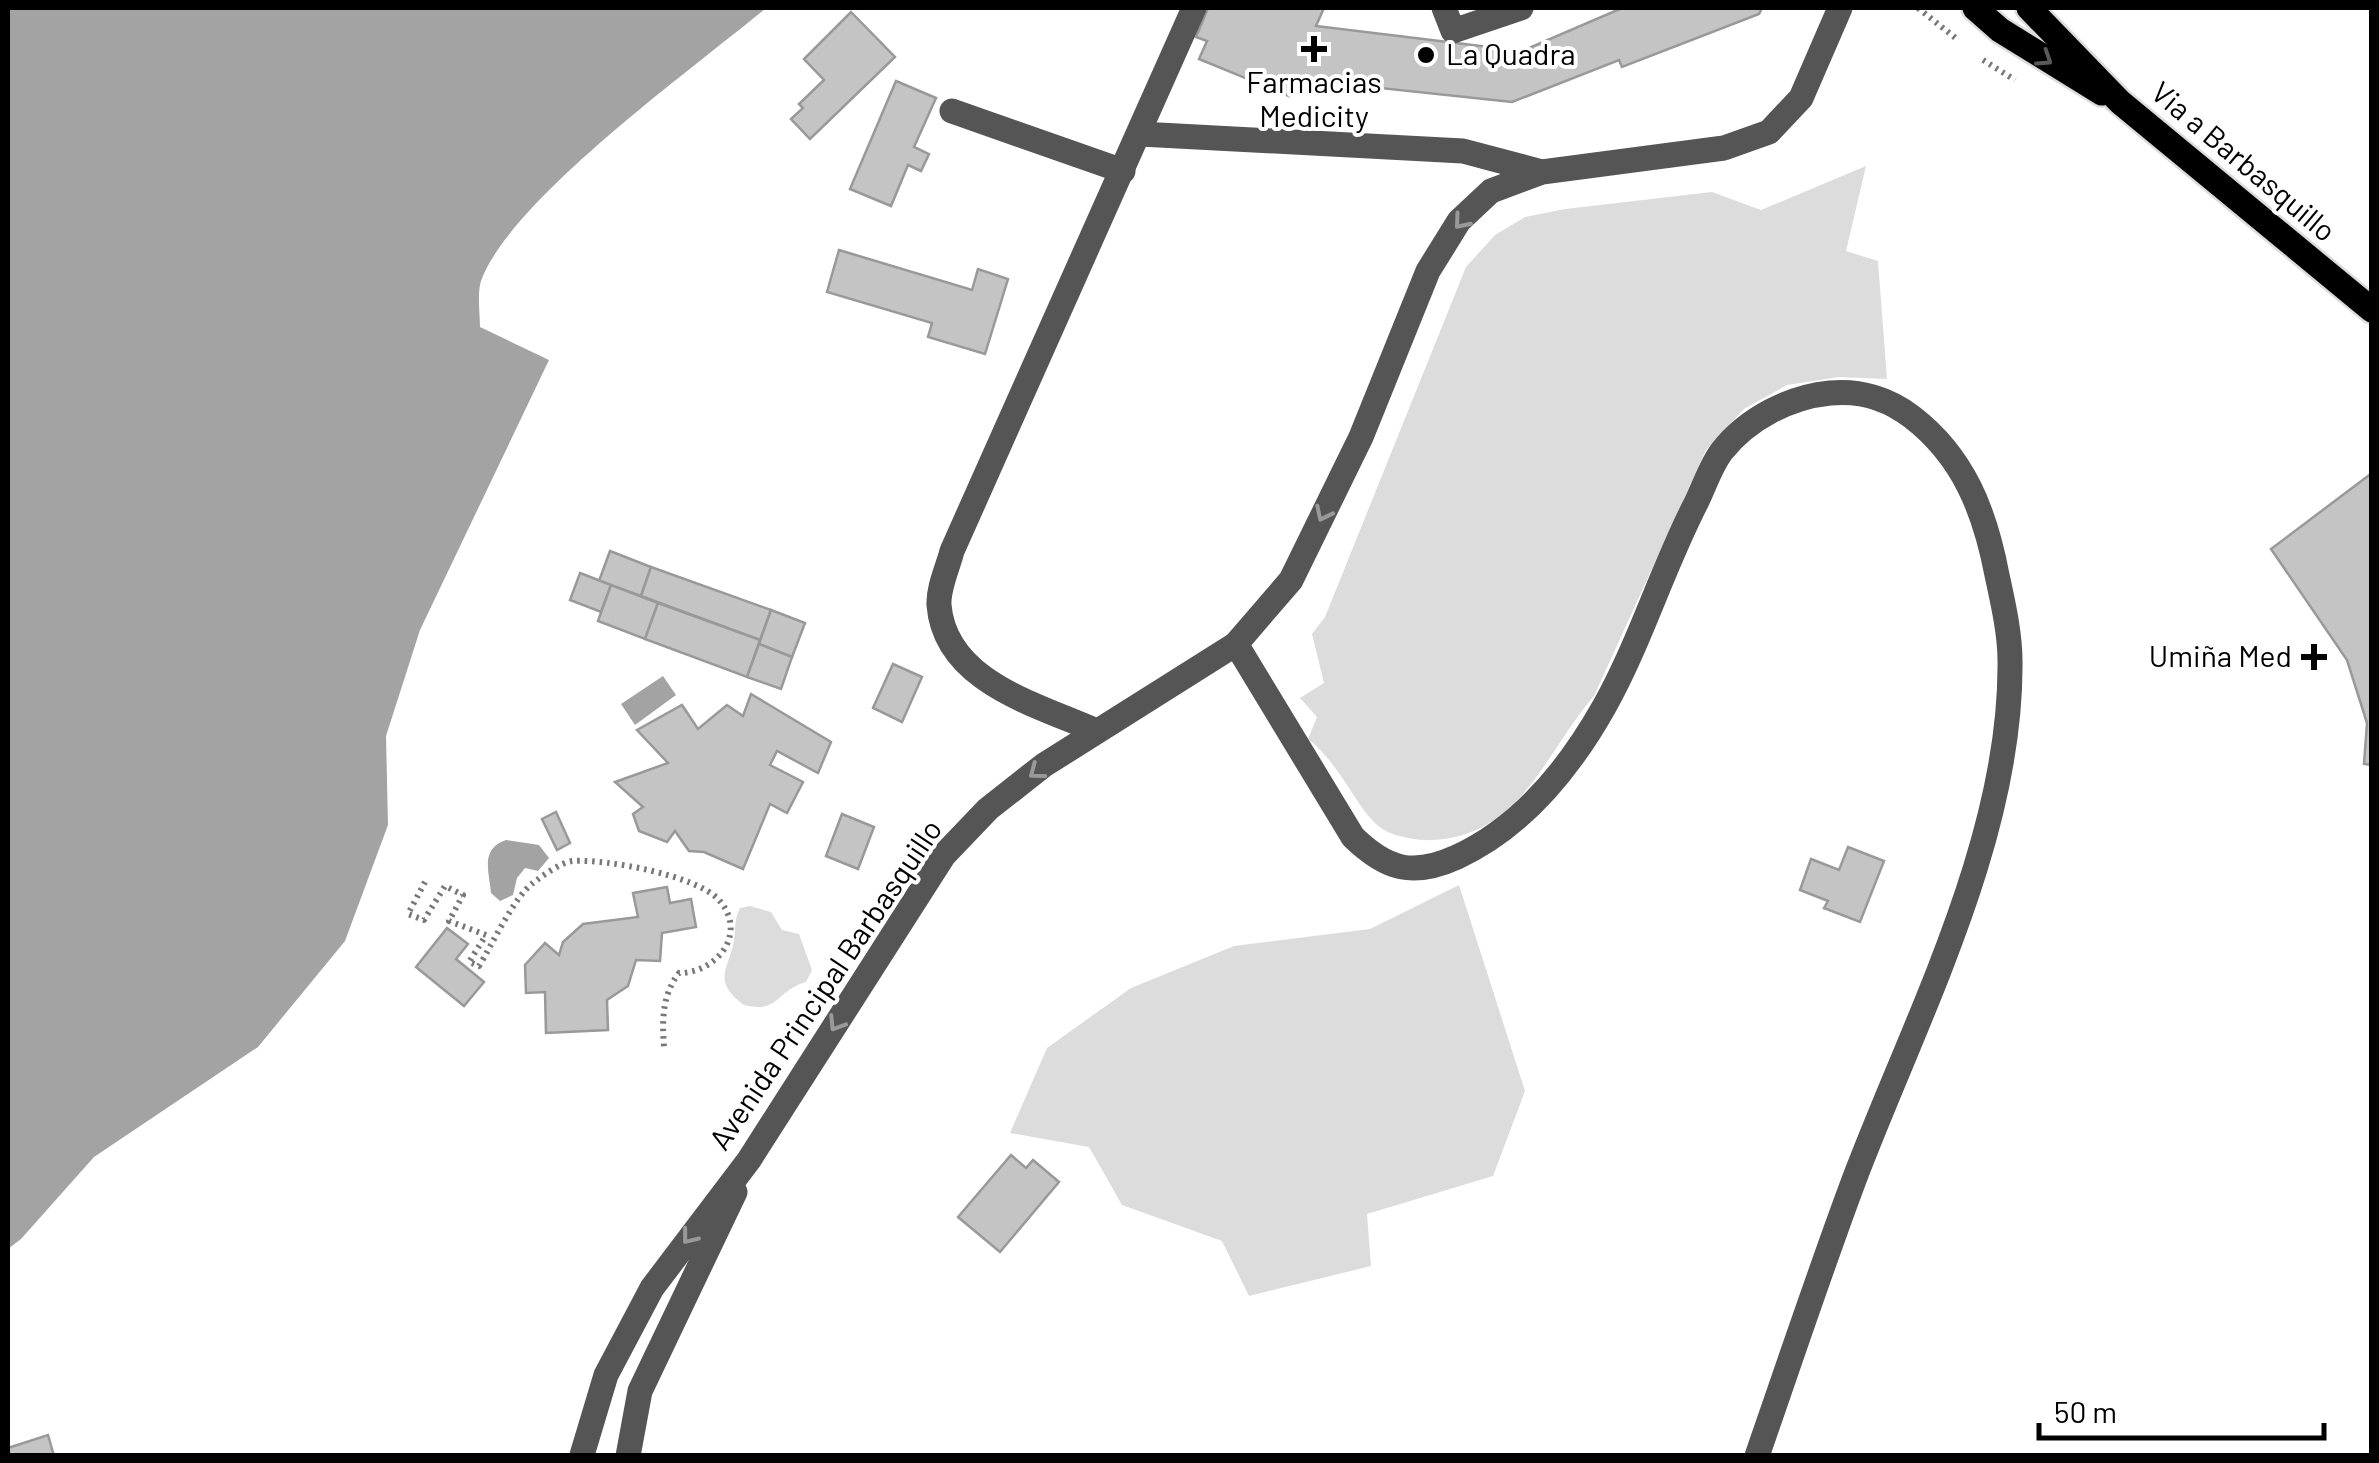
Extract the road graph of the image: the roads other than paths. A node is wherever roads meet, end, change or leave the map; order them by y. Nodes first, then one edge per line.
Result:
1 (1194, 8) edge
2 (1444, 8) edge
3 (1521, 8) edge
4 (1840, 8) edge
5 (1975, 8) edge
6 (2029, 8) edge
7 (2120, 102) junction
8 (952, 111) dead end
9 (1140, 134) junction
10 (1123, 171) junction
11 (1542, 172) junction
12 (2372, 310) edge
13 (1236, 644) junction
14 (1094, 730) junction
15 (749, 1160) junction
16 (615, 1356) junction
17 (650, 1372) junction
18 (582, 1455) edge
19 (626, 1456) edge
20 (1757, 1456) edge

1 - 9 street
2 - 3 street
4 - 11 street, Avenida Principal Barbasquillo
5 -> 7 main road, Via a Barbasquillo
6 - 7 main road, Via a Barbasquillo
7 - 12 main road, Via a Barbasquillo
8 - 10 street
9 - 10 street
9 - 11 street
10 - 14 street
11 -> 13 street, Avenida Principal Barbasquillo
13 - 14 street, Avenida Principal Barbasquillo
13 - 20 street
14 -> 15 street, Avenida Principal Barbasquillo
15 -> 16 street, Avenida Principal Barbasquillo
15 - 17 street
16 - 17 street
16 - 18 street, Avenida Principal Barbasquillo
17 - 19 street
18 - 19 street

